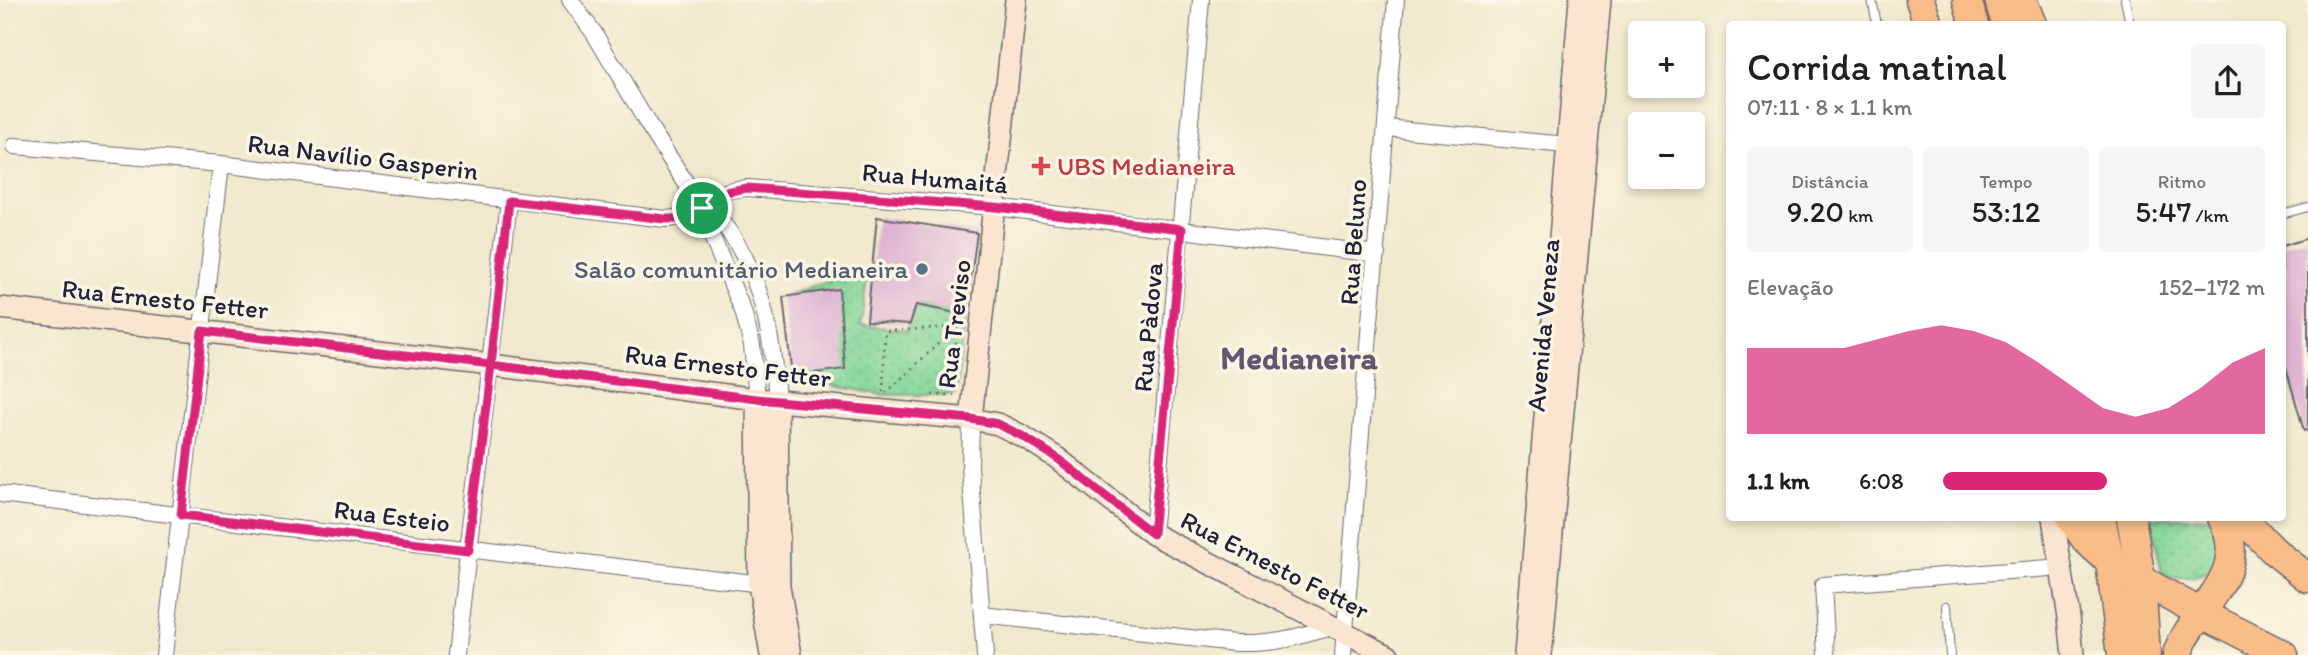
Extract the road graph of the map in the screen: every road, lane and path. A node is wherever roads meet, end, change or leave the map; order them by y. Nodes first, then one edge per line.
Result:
1 (569, 0) edge
2 (1016, 0) edge
3 (1201, 0) edge
4 (1396, 0) edge
5 (1580, 0) edge
6 (1600, 0) edge
7 (1872, 0) edge
8 (1920, 0) edge
9 (1967, 0) edge
10 (1999, 0) edge
11 (2022, 0) edge
12 (2031, 0) edge
13 (2125, 0) edge
14 (1876, 21) edge
15 (1927, 21) edge
16 (1973, 21) edge
17 (2005, 21) edge
18 (2032, 21) edge
19 (2034, 21) edge
20 (2129, 21) edge
21 (1586, 50) junction
22 (1386, 128) junction
23 (1567, 145) junction
24 (15, 146) dead end
25 (221, 164) junction
26 (509, 201) junction
27 (995, 207) junction
28 (2308, 207) edge
29 (702, 208) junction
30 (2286, 213) edge
31 (1182, 229) junction
32 (1377, 254) junction
33 (0, 308) edge
34 (957, 327) junction
35 (202, 331) junction
36 (491, 365) junction
37 (956, 382) dead end
38 (883, 395) junction
39 (895, 395) dead end
40 (932, 395) dead end
41 (956, 395) dead end
42 (767, 400) junction
43 (971, 419) junction
44 (0, 494) edge
45 (181, 515) junction
46 (2054, 521) edge
47 (2073, 521) edge
48 (2102, 521) edge
49 (2131, 521) edge
50 (2223, 521) edge
51 (2245, 521) edge
52 (1153, 534) junction
53 (468, 550) junction
54 (2110, 562) junction
55 (2062, 567) junction
56 (2308, 578) edge
57 (2141, 579) junction
58 (769, 585) junction
59 (1947, 606) dead end
60 (2199, 612) junction
61 (982, 615) junction
62 (1339, 628) junction
63 (164, 655) edge
64 (456, 655) edge
65 (771, 655) edge
66 (791, 655) edge
67 (985, 655) edge
68 (1343, 655) edge
69 (1388, 655) edge
70 (1524, 655) edge
71 (1541, 655) edge
72 (1827, 655) edge
73 (1950, 655) edge
74 (2073, 655) edge
75 (2122, 655) edge
76 (2146, 655) edge
77 (2178, 655) edge
78 (2284, 655) edge

1 - 29 street
2 - 27 main road, Rua Treviso
3 - 31 street, Rua Pàdova
4 - 22 street, Rua Beluno
5 - 21 main road, Avenida Veneza
6 - 21 main road, Avenida Veneza
7 - 14 lane
8 - 15 highway
9 - 16 highway
10 - 17 highway
11 - 18 highway
12 - 19 highway
13 - 20 lane
21 - 23 main road, Avenida Veneza
21 - 71 main road, Avenida Veneza
22 - 23 street
22 - 32 street, Rua Beluno
23 - 70 main road, Avenida Veneza
24 - 25 street, Rua Navílio Gasperin
25 - 26 street, Rua Navílio Gasperin
25 - 35 street
26 - 29 street, Rua Navílio Gasperin
26 - 36 street
27 - 29 street, Rua Humaitá
27 - 31 street, Rua Humaitá
27 - 43 main road, Rua Treviso
28 - 30 lane
29 - 42 street
29 - 42 street
31 - 32 street, Rua Humaitá
31 - 52 street, Rua Pàdova
32 - 62 street, Rua Beluno
33 - 35 main road, Rua Ernesto Fetter
34 - 37 path
34 - 38 path
34 - 38 path
35 - 36 main road, Rua Ernesto Fetter
35 - 45 street
36 - 42 main road, Rua Ernesto Fetter
36 - 53 street
38 - 39 path
40 - 41 path
42 - 43 main road, Rua Ernesto Fetter
42 - 58 main road
43 - 52 main road, Rua Ernesto Fetter
43 - 61 street, Rua Treviso
44 - 45 street, Rua Esteio
45 - 53 street, Rua Esteio
45 - 63 street
46 - 55 main road
47 - 54 highway
48 - 54 highway
49 - 57 highway
50 - 60 highway
51 - 56 highway
52 - 62 main road, Rua Ernesto Fetter
53 - 58 street, Rua Esteio
53 - 64 street
54 - 57 highway
54 - 75 highway
55 - 72 street
55 - 74 main road
57 - 60 highway
57 - 76 highway
58 - 65 main road
58 - 66 main road
59 - 73 lane
60 - 77 highway
60 - 78 highway
61 - 62 street
61 - 67 street, Rua Treviso
62 - 68 street, Rua Beluno
62 - 69 main road, Rua Ernesto Fetter

